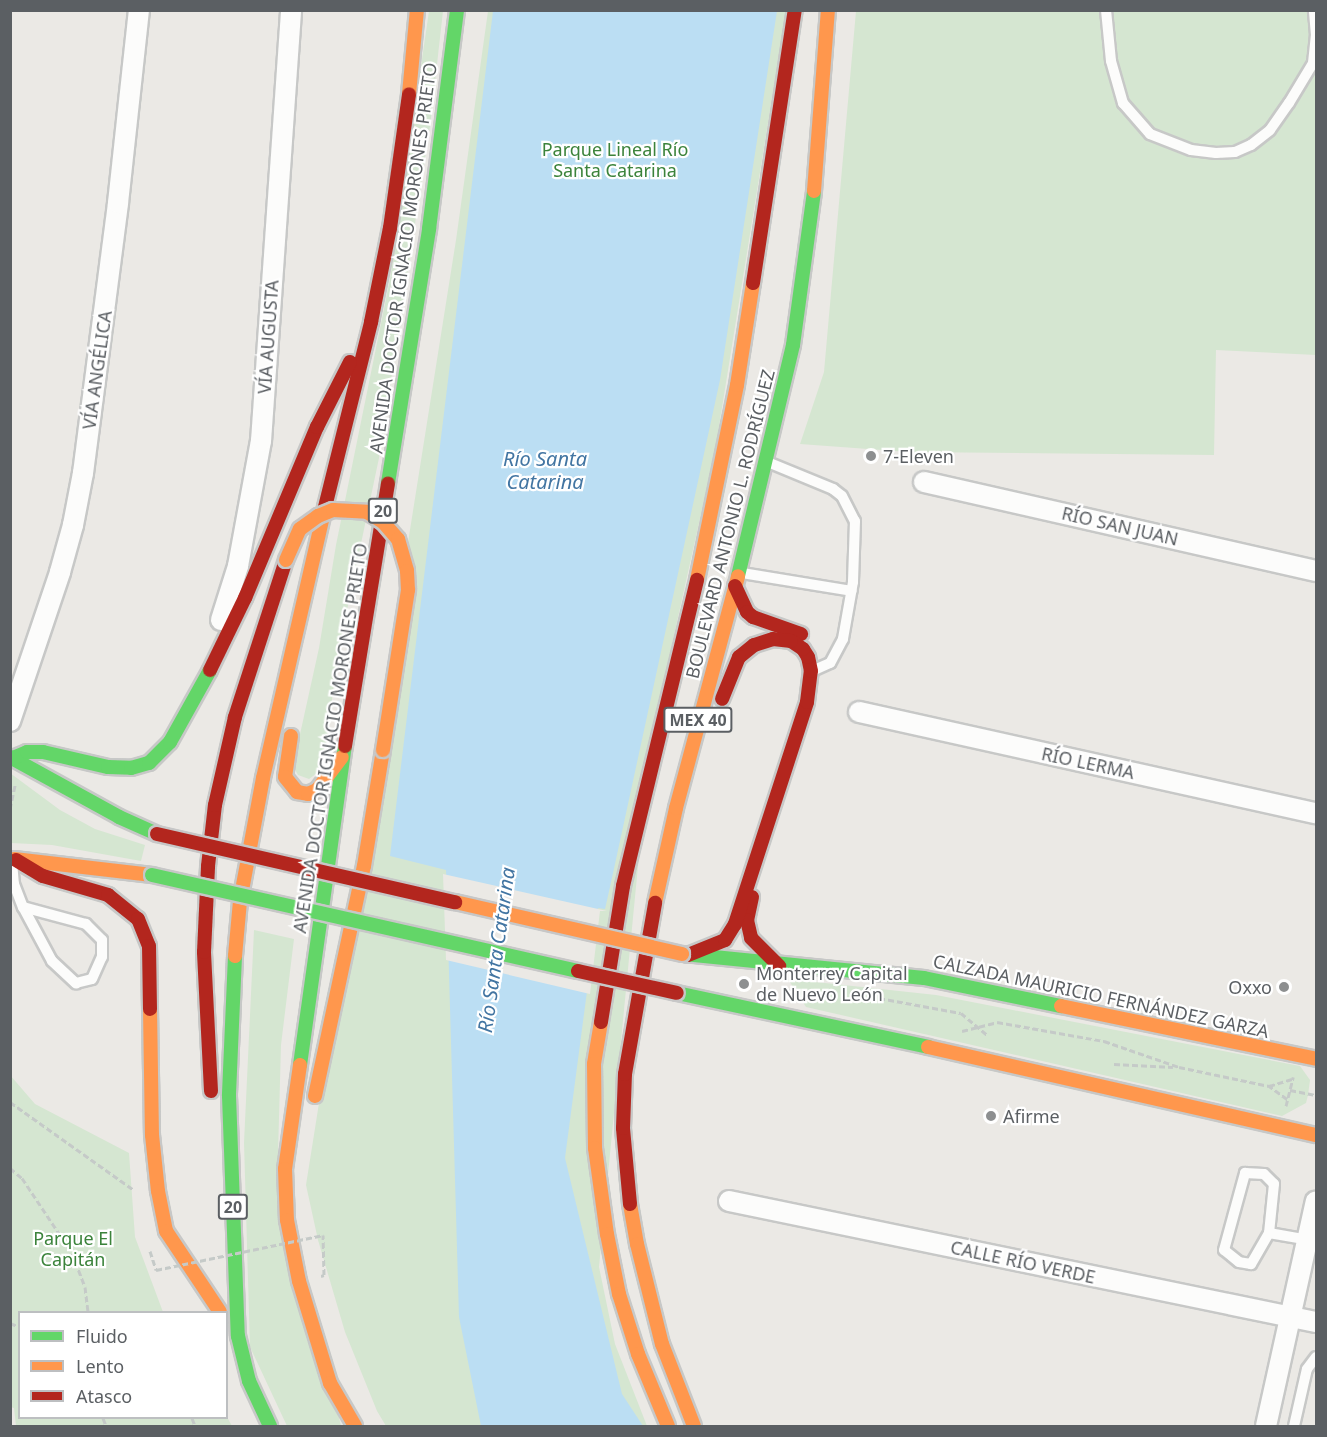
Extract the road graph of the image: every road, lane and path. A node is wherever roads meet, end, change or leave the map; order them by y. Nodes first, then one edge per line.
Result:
1 (139, 10) edge
2 (291, 10) edge
3 (417, 10) edge
4 (457, 10) edge
5 (795, 10) edge
6 (828, 10) edge
7 (1106, 10) edge
8 (1314, 10) edge
9 (1315, 65) edge
10 (371, 322) junction
11 (766, 461) junction
12 (924, 482) dead end
13 (286, 560) junction
14 (1317, 571) edge
15 (308, 574) junction
16 (737, 579) junction
17 (852, 591) junction
18 (252, 618) dead end
19 (216, 659) junction
20 (817, 669) junction
21 (297, 693) dead end
22 (859, 712) dead end
23 (10, 721) edge
24 (293, 726) dead end
25 (343, 756) junction
26 (63, 757) junction
27 (12, 758) edge
28 (134, 782) dead end
29 (15, 783) dead end
30 (676, 808) junction
31 (10, 809) edge
32 (1317, 813) edge
33 (12, 859) edge
34 (22, 906) junction
35 (685, 955) junction
36 (779, 966) junction
37 (812, 984) dead end
38 (817, 990) dead end
39 (811, 994) junction
40 (869, 996) dead end
41 (810, 999) dead end
42 (820, 1003) dead end
43 (977, 1027) junction
44 (957, 1032) dead end
45 (993, 1040) dead end
46 (1300, 1055) junction
47 (1317, 1059) edge
48 (1103, 1063) dead end
49 (1179, 1067) junction
50 (1294, 1070) dead end
51 (1317, 1070) edge
52 (1292, 1078) junction
53 (1269, 1086) junction
54 (1290, 1090) junction
55 (1316, 1095) edge
56 (1287, 1100) junction
57 (10, 1102) edge
58 (314, 1105) dead end
59 (212, 1107) dead end
60 (1286, 1108) dead end
61 (1313, 1117) dead end
62 (1282, 1127) junction
63 (1317, 1135) edge
64 (217, 1147) dead end
65 (10, 1168) edge
66 (299, 1181) dead end
67 (232, 1186) junction
68 (136, 1192) dead end
69 (1317, 1201) edge
70 (729, 1202) dead end
71 (287, 1220) junction
72 (1269, 1233) junction
73 (1308, 1240) junction
74 (149, 1249) dead end
75 (324, 1275) dead end
76 (88, 1311) edge
77 (219, 1311) edge
78 (1291, 1316) junction
79 (1317, 1322) edge
80 (228, 1324) edge
81 (238, 1336) junction
82 (1317, 1357) edge
83 (270, 1426) edge
84 (355, 1426) edge
85 (669, 1426) edge
86 (694, 1426) edge
87 (1266, 1426) edge
88 (1294, 1426) edge

1 - 23 street, VÍA ANGÉLICA
2 - 19 street, VÍA AUGUSTA
3 - 10 main road, AVENIDA DOCTOR IGNACIO MORONES PRIETO / 20
4 - 25 main road, AVENIDA DOCTOR IGNACIO MORONES PRIETO / 20
5 - 85 main road, BOULEVARD ANTONIO L. RODRÍGUEZ / MEX 40
6 - 11 main road, BOULEVARD ANTONIO L. RODRÍGUEZ / MEX 40
7 - 9 lane
8 - 9 lane
10 - 15 main road, AVENIDA DOCTOR IGNACIO MORONES PRIETO / 20
10 - 19 main road
11 - 16 main road, BOULEVARD ANTONIO L. RODRÍGUEZ / MEX 40
11 - 17 lane
12 - 14 street, RÍO SAN JUAN
13 - 18 main road
13 - 58 main road, bridge
13 - 59 main road
15 - 21 main road
15 - 67 main road, AVENIDA DOCTOR IGNACIO MORONES PRIETO / 20
16 - 17 lane
16 - 20 main road
16 - 30 main road, BOULEVARD ANTONIO L. RODRÍGUEZ / MEX 40
17 - 20 lane
19 - 26 main road
20 - 30 main road
20 - 35 main road
20 - 36 main road
22 - 32 street, RÍO LERMA
24 - 25 main road
25 - 71 main road, AVENIDA DOCTOR IGNACIO MORONES PRIETO / 20
26 - 27 main road
26 - 28 main road
27 - 35 main road, CALZADA MAURICIO FERNÁNDEZ GARZA, bridge
29 - 31 path
30 - 86 main road, BOULEVARD ANTONIO L. RODRÍGUEZ / MEX 40
33 - 34 lane
33 - 62 main road, bridge
33 - 77 main road
34 - 34 lane
35 - 36 main road, CALZADA MAURICIO FERNÁNDEZ GARZA
36 - 46 main road, CALZADA MAURICIO FERNÁNDEZ GARZA
37 - 39 path
38 - 39 path
39 - 41 path
39 - 42 path
40 - 43 path
43 - 44 path
43 - 45 path
43 - 49 path
46 - 47 main road, CALZADA MAURICIO FERNÁNDEZ GARZA
46 - 51 main road
48 - 49 path
49 - 53 path
50 - 52 path
52 - 53 path
52 - 54 path
53 - 56 path
54 - 55 path
54 - 56 path
56 - 60 path
57 - 68 path
61 - 62 main road
62 - 63 main road
64 - 67 main road
65 - 76 path
66 - 71 main road
67 - 81 main road, AVENIDA DOCTOR IGNACIO MORONES PRIETO / 20
69 - 73 street
70 - 78 street, CALLE RÍO VERDE
71 - 84 main road, AVENIDA DOCTOR IGNACIO MORONES PRIETO / 20
72 - 72 lane
72 - 73 lane
73 - 78 street
74 - 75 path, bridge
78 - 79 street, CALLE RÍO VERDE
78 - 87 street
80 - 81 main road
81 - 83 main road, AVENIDA DOCTOR IGNACIO MORONES PRIETO / 20
82 - 88 lane

